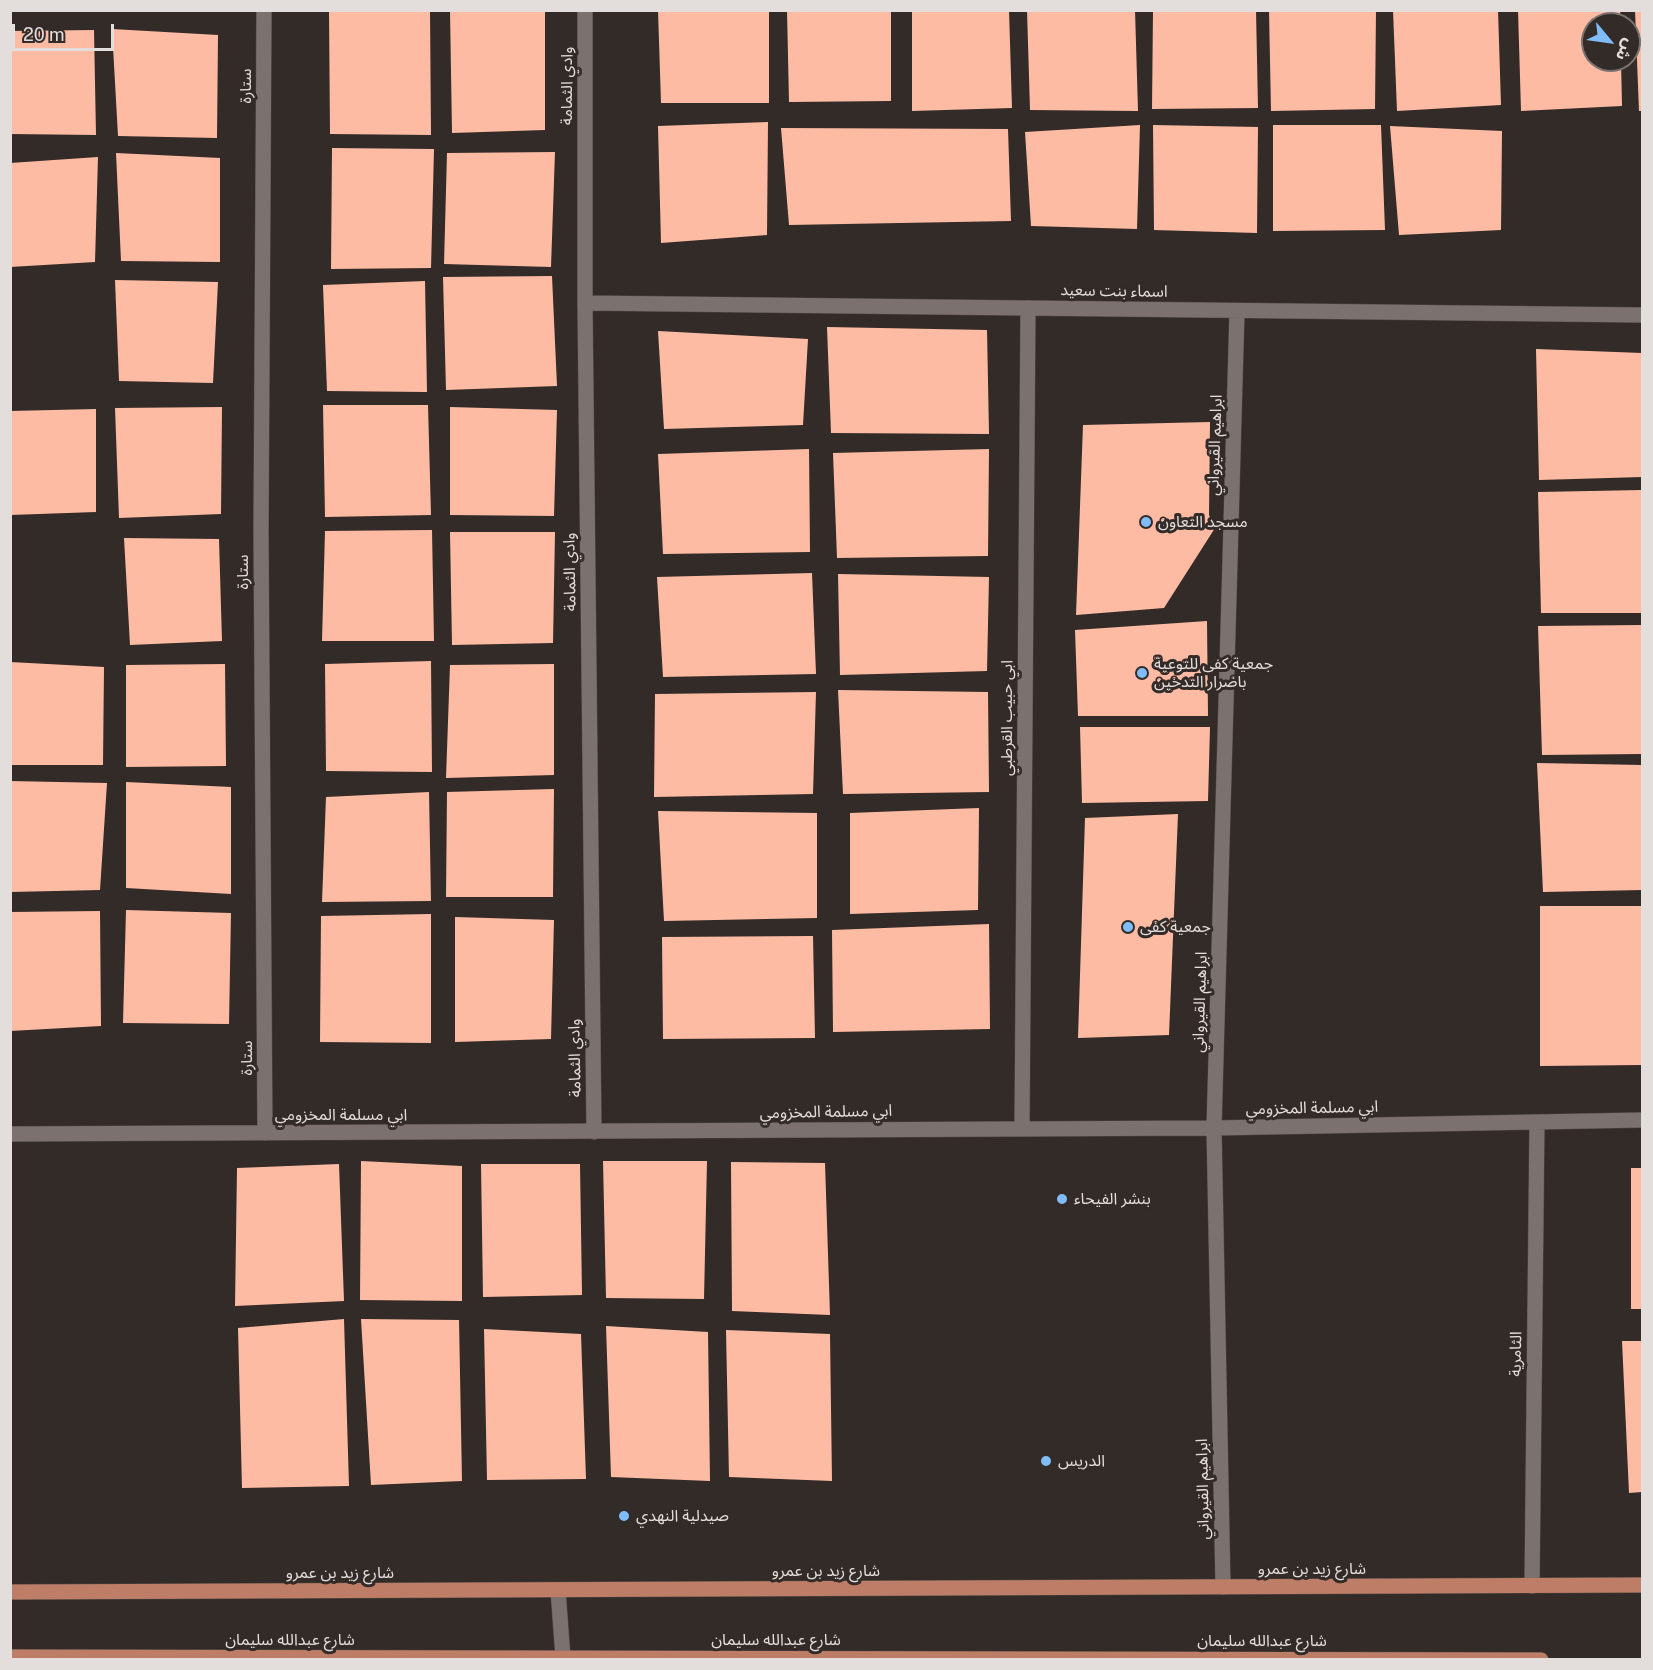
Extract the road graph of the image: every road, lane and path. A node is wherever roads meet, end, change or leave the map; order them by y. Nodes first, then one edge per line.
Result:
1 (264, 10) edge
2 (585, 10) edge
3 (585, 303) junction
4 (1028, 308) junction
5 (1237, 311) junction
6 (1642, 315) edge
7 (1642, 1120) edge
8 (1537, 1122) junction
9 (1022, 1128) junction
10 (1214, 1128) junction
11 (594, 1132) junction
12 (265, 1133) junction
13 (10, 1134) edge
14 (1642, 1585) edge
15 (1532, 1586) junction
16 (1223, 1587) junction
17 (558, 1590) junction
18 (10, 1592) edge
19 (10, 1658) edge
20 (563, 1658) junction
21 (1541, 1659) edge

1 - 12 street, ستارة
2 - 3 street, وادي الثمامة
3 - 4 street, اسماء بنت سعيد
3 - 11 street, وادي الثمامة
4 - 5 street, اسماء بنت سعيد
4 - 9 street, ابي حبيب القرطبي
5 - 6 street, اسماء بنت سعيد
5 - 10 street, ابراهيم القيرواني
7 - 8 street, ابي مسلمة المخزومي
8 - 10 street, ابي مسلمة المخزومي
8 - 15 street, الثامرية
9 - 10 street, ابي مسلمة المخزومي
9 - 11 street, ابي مسلمة المخزومي
10 - 16 street, ابراهيم القيرواني
11 - 12 street, ابي مسلمة المخزومي
12 - 13 street, ابي مسلمة المخزومي
14 - 15 main road, شارع زيد بن عمرو
15 - 16 main road, شارع زيد بن عمرو
16 - 17 main road, شارع زيد بن عمرو
17 - 18 main road, شارع زيد بن عمرو
17 - 20 street
19 - 20 main road, شارع عبدالله سليمان
20 - 21 main road, شارع عبدالله سليمان

